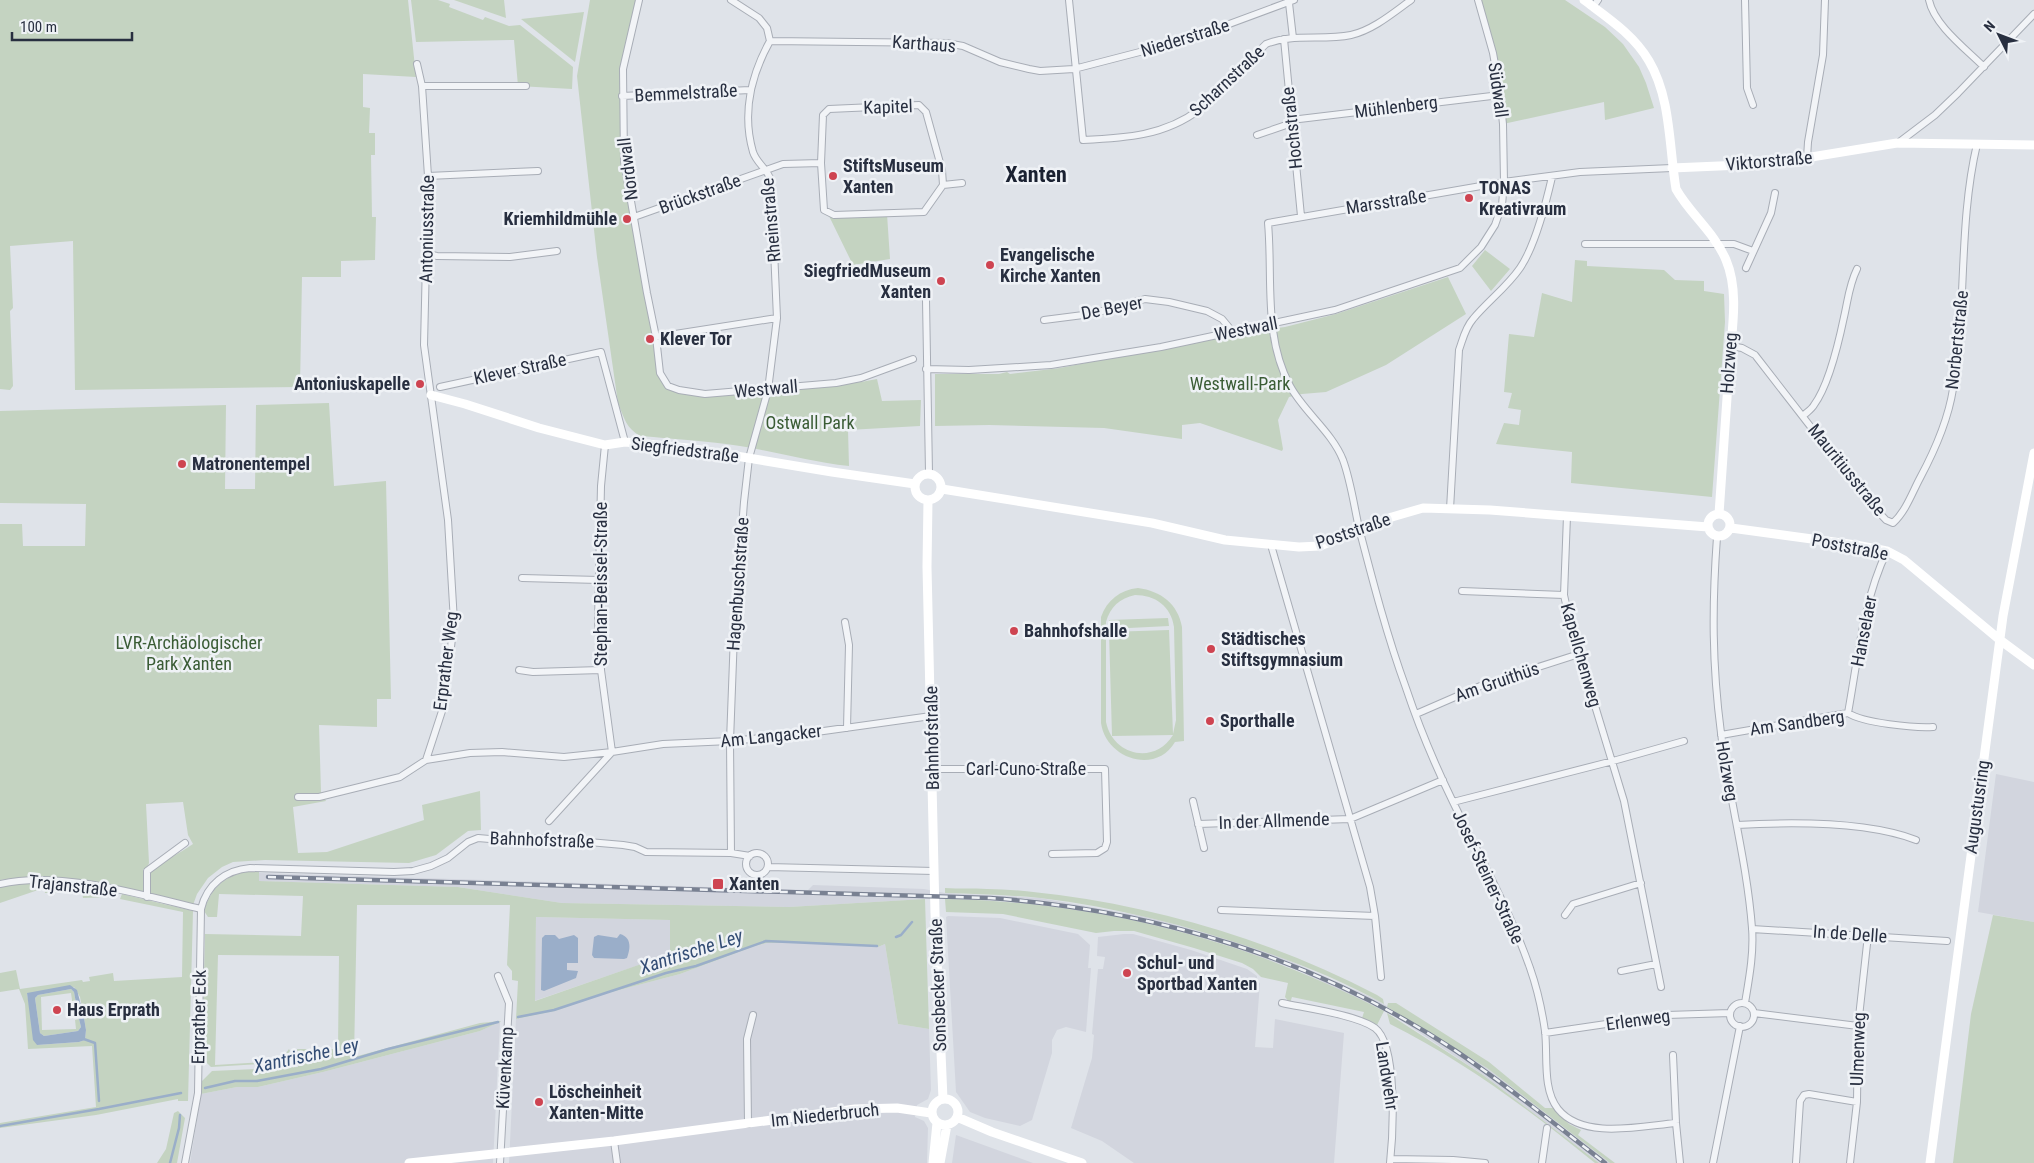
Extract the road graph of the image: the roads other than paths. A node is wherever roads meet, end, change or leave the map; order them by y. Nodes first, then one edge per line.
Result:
1 (639, 0) edge
2 (730, 0) edge
3 (1069, 0) edge
4 (1411, 0) edge
5 (1478, 0) edge
6 (1584, 0) edge
7 (1745, 0) edge
8 (1825, 0) edge
9 (1929, 0) edge
10 (1291, 1) edge
11 (1595, 3) edge
12 (2034, 14) edge
13 (1294, 38) junction
14 (1284, 39) junction
15 (770, 41) junction
16 (416, 64) dead end
17 (1984, 67) junction
18 (1074, 69) junction
19 (422, 86) junction
20 (526, 86) dead end
21 (750, 90) junction
22 (1500, 95) junction
23 (622, 96) junction
24 (1753, 105) dead end
25 (1292, 122) junction
26 (1258, 135) dead end
27 (1897, 143) junction
28 (1977, 144) junction
29 (2034, 145) edge
30 (1807, 158) junction
31 (821, 163) junction
32 (1672, 168) junction
33 (766, 169) junction
34 (538, 171) dead end
35 (428, 176) junction
36 (1552, 177) junction
37 (1504, 182) junction
38 (962, 183) dead end
39 (943, 185) junction
40 (1775, 193) dead end
41 (1301, 216) junction
42 (634, 217) junction
43 (1268, 222) joint
44 (1585, 244) dead end
45 (1718, 245) junction
46 (557, 251) dead end
47 (1753, 251) junction
48 (427, 254) junction
49 (1746, 268) dead end
50 (1857, 269) dead end
51 (926, 300) dead end
52 (777, 318) junction
53 (1044, 320) dead end
54 (1271, 324) junction
55 (1232, 331) junction
56 (656, 337) junction
57 (1731, 346) junction
58 (919, 358) junction
59 (926, 370) junction
60 (440, 387) dead end
61 (768, 390) junction
62 (431, 395) junction
63 (1803, 416) junction
64 (625, 442) junction
65 (604, 445) junction
66 (2034, 453) edge
67 (749, 458) junction
68 (929, 473) junction
69 (915, 484) junction
70 (942, 489) junction
71 (928, 500) junction
72 (1450, 509) junction
73 (1720, 514) junction
74 (1567, 516) junction
75 (1893, 523) joint
76 (1708, 526) junction
77 (1731, 528) junction
78 (1360, 531) junction
79 (1717, 537) junction
80 (1272, 544) junction
81 (1887, 551) junction
82 (522, 578) dead end
83 (599, 580) junction
84 (1462, 591) dead end
85 (1564, 595) junction
86 (845, 622) dead end
87 (2000, 640) junction
88 (1579, 654) junction
89 (2034, 665) edge
90 (519, 670) dead end
91 (601, 670) junction
92 (1848, 712) junction
93 (1416, 714) junction
94 (931, 716) junction
95 (847, 728) junction
96 (1933, 728) dead end
97 (1721, 735) junction
98 (1684, 741) dead end
99 (730, 742) junction
100 (612, 752) junction
101 (426, 760) junction
102 (1613, 761) junction
103 (932, 769) junction
104 (1443, 780) junction
105 (298, 797) dead end
106 (1193, 801) dead end
107 (1453, 802) junction
108 (1350, 819) junction
109 (550, 821) dead end
110 (1198, 824) junction
111 (1736, 825) junction
112 (1916, 840) dead end
113 (185, 843) dead end
114 (1204, 848) dead end
115 (731, 853) junction
116 (1052, 854) dead end
117 (750, 856) junction
118 (768, 866) junction
119 (934, 871) junction
120 (222, 877) joint
121 (1641, 883) junction
122 (0, 884) edge
123 (147, 896) junction
124 (201, 909) junction
125 (1221, 910) dead end
126 (1565, 915) dead end
127 (1376, 916) junction
128 (1752, 929) junction
129 (1868, 935) junction
130 (1948, 941) dead end
131 (1656, 964) junction
132 (1621, 971) dead end
133 (498, 976) dead end
134 (1381, 978) dead end
135 (1661, 987) dead end
136 (1282, 1003) dead end
137 (1745, 1003) junction
138 (1730, 1013) junction
139 (1754, 1014) junction
140 (753, 1015) dead end
141 (1740, 1026) junction
142 (1858, 1026) junction
143 (1545, 1033) junction
144 (1673, 1054) dead end
145 (943, 1099) junction
146 (1857, 1102) junction
147 (931, 1113) junction
148 (957, 1117) junction
149 (937, 1122) junction
150 (1676, 1123) junction
151 (748, 1124) junction
152 (947, 1125) junction
153 (1547, 1128) dead end
154 (614, 1142) junction
155 (500, 1153) junction
156 (1390, 1161) edge
157 (185, 1163) edge
158 (409, 1163) edge
159 (500, 1163) edge
160 (617, 1163) edge
161 (933, 1163) edge
162 (940, 1163) edge
163 (1082, 1163) edge
164 (1485, 1163) edge
165 (1542, 1163) edge
166 (1680, 1163) edge
167 (1713, 1163) edge
168 (1796, 1163) edge
169 (1850, 1163) edge
170 (1930, 1163) edge

1 - 23 street, Nordwall
2 - 15 street
3 - 18 street
4 - 13 street, Scharnstraße
5 - 22 street, Südwall
6 - 11 street, Holzweg
7 - 24 street
8 - 30 street
9 - 17 street
10 - 13 street
10 - 18 street, Niederstraße
11 - 32 street, Holzweg
12 - 17 street
13 - 14 street, Scharnstraße
14 - 18 street, Scharnstraße
14 - 25 street, Hochstraße
15 - 18 street, Karthaus
15 - 21 street, Rheinstraße
16 - 19 street, Antoniusstraße
17 - 27 street
19 - 20 street
19 - 35 street, Antoniusstraße
21 - 23 street, Bemmelstraße
21 - 33 street, Rheinstraße
22 - 25 street, Mühlenberg
22 - 37 street, Südwall
23 - 42 street, Nordwall
25 - 26 street, Mühlenberg
25 - 41 street, Hochstraße
27 - 28 street, Viktorstraße
27 - 30 street, Viktorstraße
28 - 29 street, Viktorstraße
28 - 75 street, Norbertstraße
30 - 32 street, Viktorstraße
31 - 33 street
31 - 39 street, Kapitel
31 - 39 street, Kapitel
32 - 36 street, Viktorstraße
32 - 45 street, Holzweg
33 - 42 street, Brückstraße
33 - 52 street, Rheinstraße
34 - 35 street
35 - 48 street, Antoniusstraße
36 - 37 street, Viktorstraße
36 - 72 street
37 - 41 street, Marsstraße
37 - 54 street, Westwall
38 - 39 street
40 - 47 street
41 - 43 street, Marsstraße
42 - 56 street, Nordwall
43 - 54 street, Josef-Steiner-Straße
44 - 45 street
45 - 47 street
45 - 57 street, Holzweg
46 - 48 street
47 - 49 street
48 - 62 street, Antoniusstraße
50 - 63 street, Mauritiusstraße
51 - 58 street
52 - 56 street
52 - 61 street, Hagenbuschstraße
53 - 55 street, De Beyer
54 - 55 street, Westwall
54 - 78 street, Josef-Steiner-Straße
55 - 59 street, Westwall
56 - 61 street, Westwall
57 - 63 street, Mauritiusstraße
57 - 73 street, Holzweg
58 - 59 street
58 - 61 street, Westwall
59 - 68 street
60 - 64 street, Klever Straße
61 - 67 street, Hagenbuschstraße
62 - 65 street, Siegfriedstraße
62 - 101 street, Erprather Weg
63 - 75 street, Mauritiusstraße
64 - 65 street, Siegfriedstraße
64 - 67 street, Siegfriedstraße
65 - 83 street, Stephan-Beissel-Straße
66 - 87 street, Augustusring
67 - 69 street, Siegfriedstraße
67 - 99 street, Hagenbuschstraße
68 - 69 street
68 - 70 street
69 - 71 street
70 - 71 street
70 - 80 street, Poststraße
71 - 94 street, Bahnhofstraße
72 - 74 street, Poststraße
72 - 78 street, Poststraße
73 - 76 street
73 - 77 street
74 - 76 street, Poststraße
74 - 85 street, Kapellchenweg
76 - 79 street
77 - 79 street
77 - 81 street, Poststraße
78 - 80 street, Poststraße
78 - 93 street, Josef-Steiner-Straße
79 - 97 street, Holzweg
80 - 108 street
81 - 87 street, Poststraße
81 - 92 street, Hanselaer
82 - 83 street
83 - 91 street, Stephan-Beissel-Straße
84 - 85 street
85 - 88 street, Kapellchenweg
86 - 95 street
87 - 89 street, Poststraße
87 - 170 street, Augustusring
88 - 93 street, Am Gruithüs
88 - 102 street, Kapellchenweg
90 - 91 street
91 - 100 street, Stephan-Beissel-Straße
92 - 96 street, Am Sandberg
92 - 97 street, Am Sandberg
93 - 104 street, Josef-Steiner-Straße
94 - 95 street, Am Langacker
94 - 103 street, Bahnhofstraße
95 - 99 street, Am Langacker
97 - 111 street, Holzweg
98 - 102 street
99 - 100 street, Am Langacker
99 - 115 street, Hagenbuschstraße
100 - 101 street, Am Langacker
100 - 109 street
101 - 105 street
102 - 107 street
102 - 121 street, Kapellchenweg
103 - 116 street, Carl-Cuno-Straße
103 - 119 street, Bahnhofstraße
104 - 107 street, Josef-Steiner-Straße
104 - 108 street
106 - 110 street, In der Allmende
107 - 143 street, Josef-Steiner-Straße
108 - 110 street, In der Allmende
108 - 127 street
110 - 114 street, In der Allmende
111 - 112 street
111 - 128 street, Holzweg
113 - 123 street
115 - 117 street, Bahnhofstraße
115 - 120 street, Bahnhofstraße
117 - 118 street, Bahnhofstraße
117 - 118 street, Bahnhofstraße
118 - 119 street, Bahnhofstraße
119 - 145 street, Sonsbecker Straße
120 - 124 street, Erprather Eck
121 - 126 street
121 - 131 street, Kapellchenweg
122 - 123 street, Trajanstraße
123 - 124 street, Trajanstraße
124 - 157 street, Erprather Eck
125 - 127 street
127 - 134 street
128 - 129 street, In de Delle
128 - 137 street, Holzweg
129 - 130 street, In de Delle
129 - 142 street, Ulmenweg
131 - 132 street
131 - 135 street, Kapellchenweg
133 - 155 street, Küvenkamp
136 - 156 street, Landwehr
137 - 138 street
137 - 139 street
138 - 141 street
138 - 143 street, Erlenweg
139 - 141 street
139 - 142 street
140 - 151 street, Im Niederbruch
141 - 167 street
142 - 146 street, Ulmenweg
143 - 150 street, Josef-Steiner-Straße
144 - 150 street
145 - 147 street
145 - 148 street
146 - 168 street
146 - 169 street, Ulmenweg
147 - 149 street
147 - 151 street, Im Niederbruch
148 - 152 street
148 - 163 street
149 - 152 street
149 - 161 street
150 - 166 street
151 - 154 street, Im Niederbruch
152 - 162 street
153 - 165 street
154 - 155 street, Im Niederbruch
154 - 160 street
155 - 158 street, Im Niederbruch
155 - 159 street, Küvenkamp
156 - 164 street

